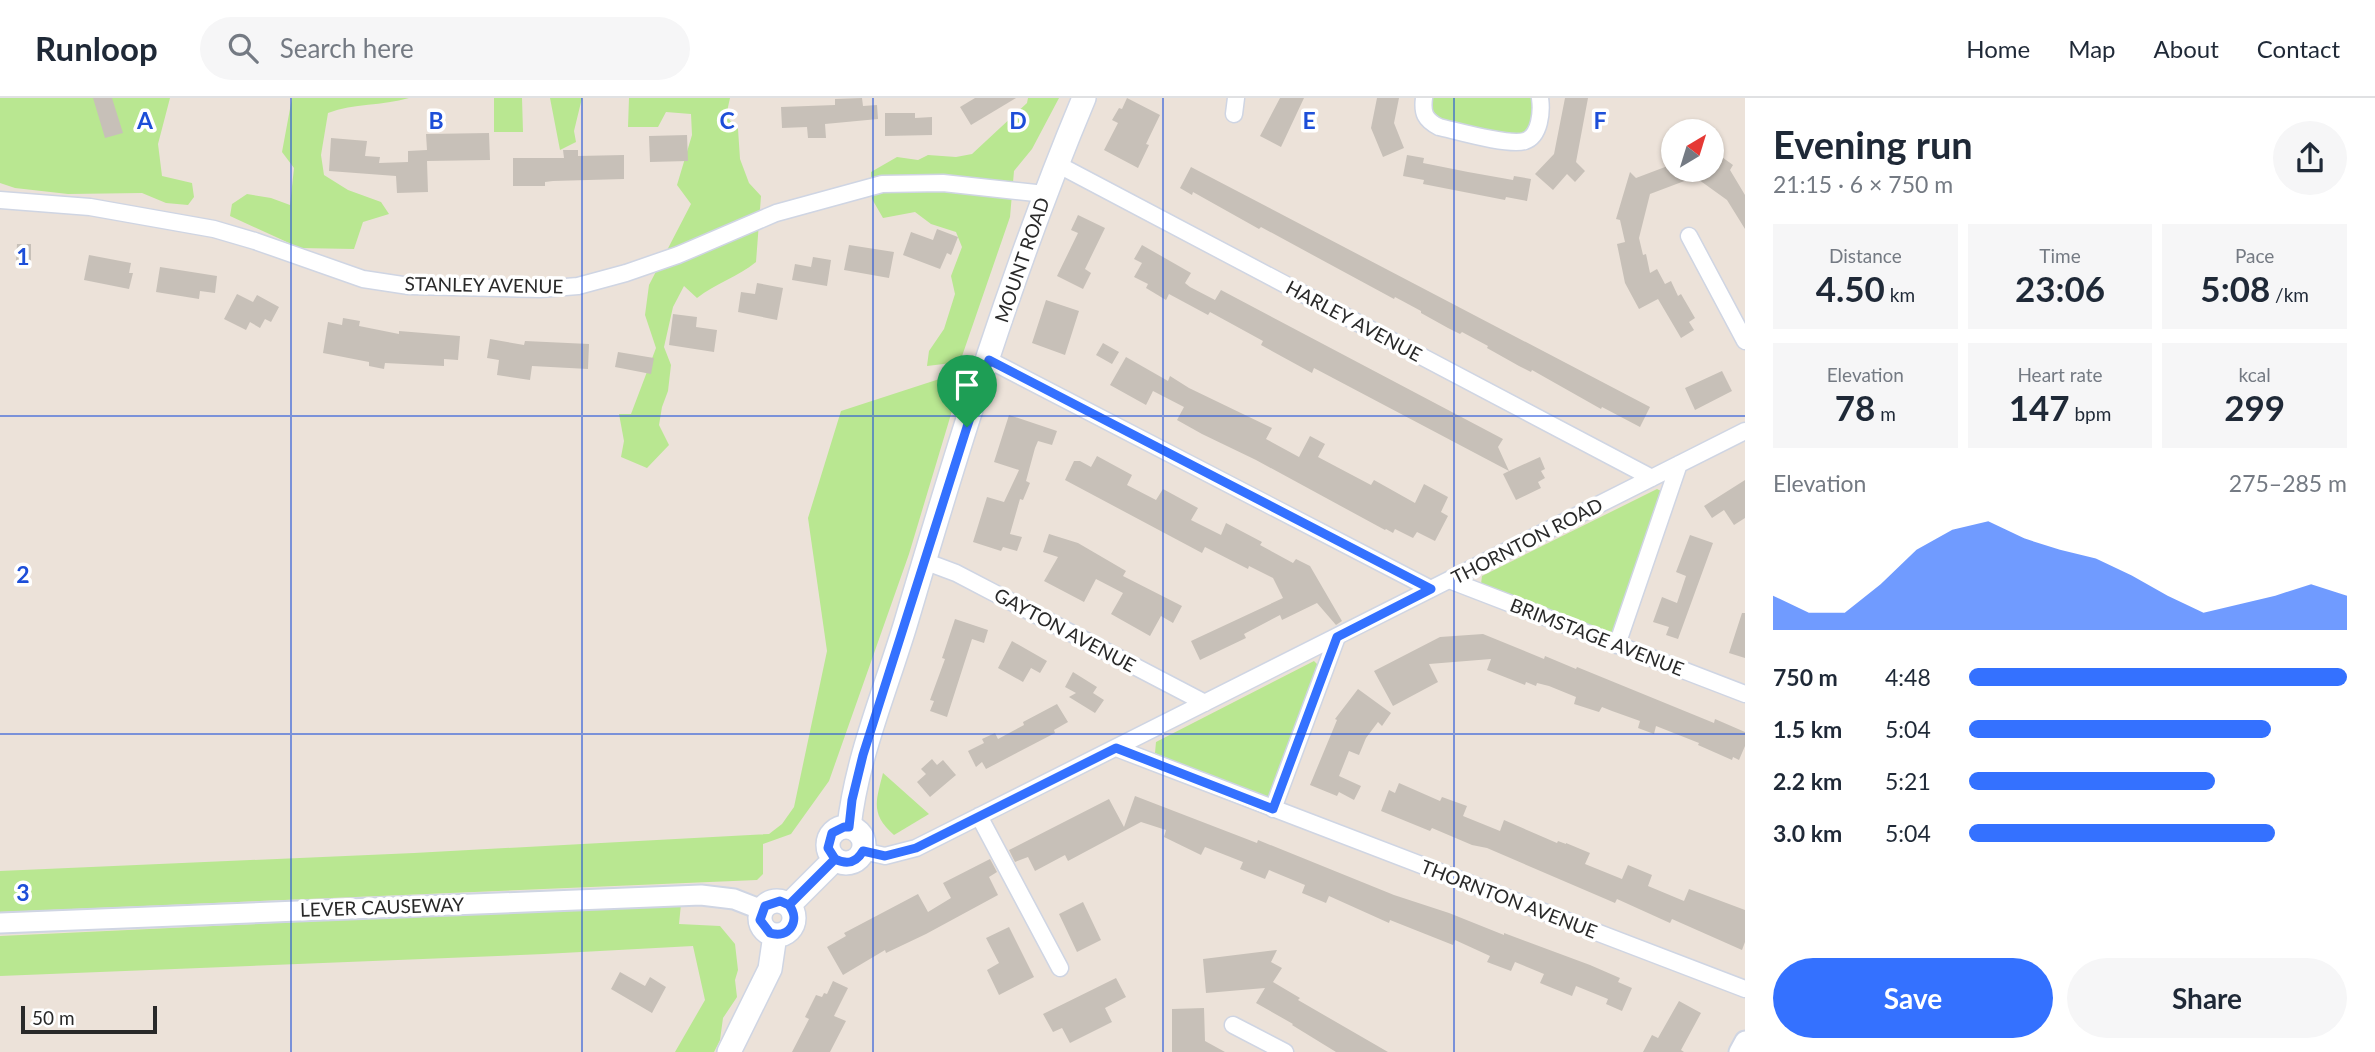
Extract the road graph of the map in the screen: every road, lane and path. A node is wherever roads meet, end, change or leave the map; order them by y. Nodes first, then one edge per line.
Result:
1 (1084, 98) edge
2 (1424, 98) edge
3 (1540, 98) edge
4 (1057, 164) junction
5 (1045, 194) junction
6 (0, 200) edge
7 (1689, 236) dead end
8 (1745, 341) edge
9 (989, 360) junction
10 (1745, 431) edge
11 (1679, 464) junction
12 (1652, 478) junction
13 (924, 561) junction
14 (1448, 580) junction
15 (1431, 589) junction
16 (1337, 637) junction
17 (1617, 645) junction
18 (1745, 694) edge
19 (1205, 703) junction
20 (1116, 748) junction
21 (1273, 809) junction
22 (979, 816) junction
23 (849, 827) junction
24 (863, 851) junction
25 (835, 859) junction
26 (789, 905) junction
27 (762, 910) junction
28 (0, 923) edge
29 (775, 935) junction
30 (1060, 968) dead end
31 (1745, 989) edge
32 (1233, 1025) dead end
33 (1745, 1041) edge
34 (729, 1052) edge
35 (1285, 1052) edge
36 (1739, 1052) edge

1 - 4 main road, MOUNT ROAD
2 - 3 street
4 - 5 main road, MOUNT ROAD
4 - 12 street, HARLEY AVENUE
5 - 6 street, STANLEY AVENUE
5 - 9 main road, MOUNT ROAD
7 - 8 street
9 - 13 main road, MOUNT ROAD
9 - 15 street
10 - 11 street, THORNTON ROAD
11 - 12 street, THORNTON ROAD
11 - 17 street
12 - 14 street, THORNTON ROAD
13 - 19 street, GAYTON AVENUE
13 - 23 main road, MOUNT ROAD
14 - 15 street, THORNTON ROAD
14 - 17 street, BRIMSTAGE AVENUE
15 - 16 street, THORNTON ROAD
16 - 19 street, THORNTON ROAD
16 - 21 street
17 - 18 street, BRIMSTAGE AVENUE
19 - 20 street, THORNTON ROAD
20 - 21 street, THORNTON AVENUE
20 - 22 street, THORNTON ROAD
21 - 31 street, THORNTON AVENUE
22 - 24 street, THORNTON ROAD
22 - 30 street
23 - 24 main road
23 - 25 main road
24 - 25 main road
25 - 26 main road
26 - 27 main road
26 - 29 main road
27 - 28 street, LEVER CAUSEWAY
27 - 29 main road
29 - 34 main road
32 - 35 street
33 - 36 street

